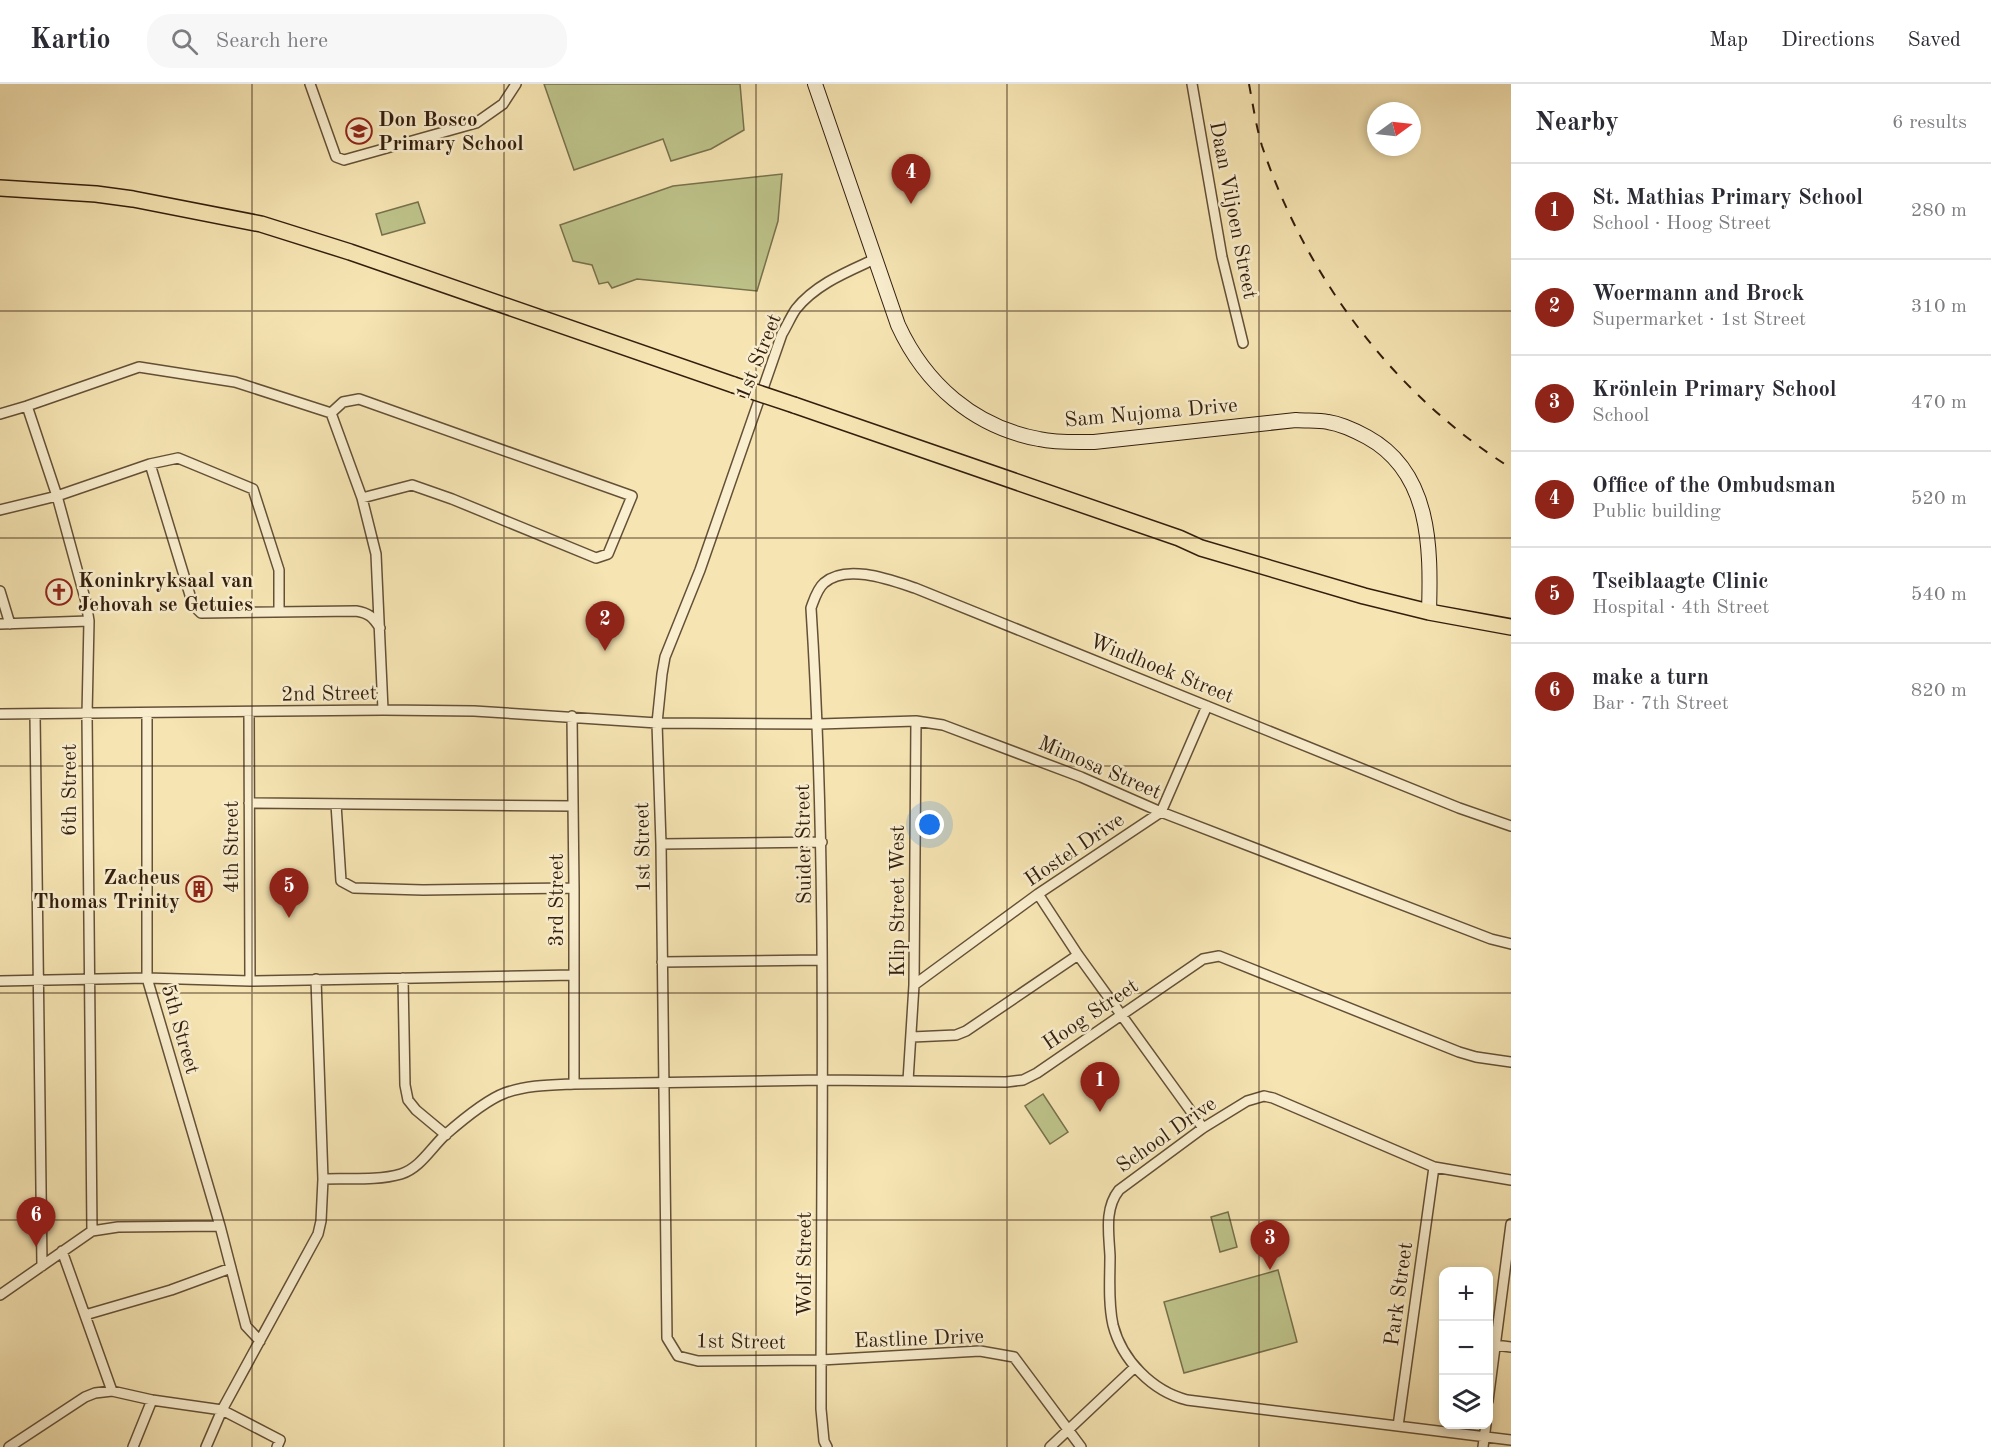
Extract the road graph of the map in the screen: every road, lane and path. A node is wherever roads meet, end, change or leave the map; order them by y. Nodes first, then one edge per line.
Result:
1 (310, 84) edge
2 (516, 84) edge
3 (815, 84) edge
4 (1192, 84) edge
5 (0, 188) edge
6 (874, 259) junction
7 (1243, 343) dead end
8 (27, 406) junction
9 (331, 413) junction
10 (0, 414) edge
11 (150, 464) junction
12 (57, 496) junction
13 (362, 498) junction
14 (0, 510) edge
15 (0, 591) edge
16 (1429, 607) junction
17 (812, 608) joint
18 (279, 612) junction
19 (1511, 620) edge
20 (88, 621) junction
21 (5, 624) edge
22 (1511, 627) edge
23 (380, 628) junction
24 (1208, 706) junction
25 (383, 710) junction
26 (249, 712) junction
27 (147, 713) junction
28 (0, 714) edge
29 (35, 715) junction
30 (87, 715) junction
31 (572, 716) junction
32 (915, 721) junction
33 (657, 723) junction
34 (819, 724) junction
35 (249, 803) junction
36 (336, 804) junction
37 (573, 806) junction
38 (1161, 812) junction
39 (1511, 826) edge
40 (822, 842) junction
41 (661, 844) junction
42 (574, 888) junction
43 (1038, 894) junction
44 (1511, 944) edge
45 (1078, 955) junction
46 (822, 960) junction
47 (662, 962) junction
48 (574, 975) junction
49 (147, 978) junction
50 (403, 978) junction
51 (88, 979) junction
52 (316, 979) junction
53 (37, 980) junction
54 (0, 981) edge
55 (250, 981) junction
56 (914, 985) junction
57 (1122, 1015) junction
58 (912, 1037) junction
59 (1511, 1062) edge
60 (823, 1080) junction
61 (908, 1081) junction
62 (663, 1083) junction
63 (574, 1084) junction
64 (1203, 1128) junction
65 (446, 1135) junction
66 (1434, 1167) junction
67 (323, 1179) junction
68 (1511, 1180) edge
69 (1511, 1224) edge
70 (220, 1226) junction
71 (92, 1232) junction
72 (62, 1251) junction
73 (42, 1266) junction
74 (231, 1268) junction
75 (0, 1295) edge
76 (85, 1315) junction
77 (260, 1341) junction
78 (1495, 1345) junction
79 (1511, 1347) edge
80 (821, 1360) junction
81 (1135, 1367) junction
82 (1491, 1375) edge
83 (112, 1391) junction
84 (152, 1400) junction
85 (222, 1410) junction
86 (1398, 1426) junction
87 (1068, 1432) junction
88 (1511, 1440) edge
89 (1484, 1442) edge
90 (9, 1447) edge
91 (132, 1447) edge
92 (206, 1447) edge
93 (277, 1447) edge
94 (827, 1447) edge
95 (1050, 1447) edge
96 (1081, 1447) edge

1 - 2 street
3 - 6 main road, Sam Nujoma Drive
4 - 7 street, Daan Viljoen Street
5 - 16 highway, bridge
6 - 16 main road, Sam Nujoma Drive
6 - 33 street, 1st Street
8 - 9 street
8 - 10 street
8 - 12 street, 6th Street
9 - 13 street
9 - 13 street
11 - 12 street
11 - 18 street
11 - 18 street
12 - 14 street
12 - 20 street, 6th Street
13 - 23 street
15 - 21 street
16 - 19 highway
16 - 22 highway
17 - 24 street, Windhoek Street
17 - 34 street, Suider Street
18 - 23 street
20 - 21 street
20 - 30 street, 6th Street
23 - 25 street
24 - 38 street
24 - 39 street, Windhoek Street
25 - 26 street, 2nd Street
25 - 31 street, 2nd Street
26 - 27 street, 2nd Street
26 - 35 street, 4th Street
27 - 30 street, 2nd Street
27 - 49 street, 5th Street
28 - 29 street, 2nd Street
29 - 30 street, 2nd Street
29 - 53 street
30 - 51 street, 6th Street
31 - 33 street, 2nd Street
31 - 37 street, 3rd Street
32 - 34 street, Mimosa Street
32 - 38 street, Mimosa Street
32 - 56 street, Klip Street West
33 - 34 street, Mimosa Street
33 - 41 street, 1st Street
34 - 40 street, Suider Street
35 - 36 street
35 - 55 street, 4th Street
36 - 37 street
36 - 42 street
37 - 42 street, 3rd Street
38 - 43 street, Hostel Drive
38 - 44 street, Mimosa Street
40 - 41 street
40 - 46 street, Suider Street
41 - 47 street, 1st Street
42 - 48 street, 3rd Street
43 - 45 street
43 - 56 street, Hostel Drive
45 - 57 street
45 - 58 street
46 - 47 street
46 - 60 street, Suider Street
47 - 62 street, 1st Street
48 - 50 street
48 - 63 street, 3rd Street
49 - 51 street
49 - 55 street
49 - 70 street, 5th Street
50 - 52 street
50 - 65 street
51 - 53 street
51 - 71 street, 6th Street
52 - 55 street
52 - 67 street
53 - 54 street
53 - 73 street
56 - 58 street, Klip Street West
57 - 59 street, Hoog Street
57 - 61 street, Hoog Street
57 - 64 street
58 - 61 street, Klip Street West
60 - 61 street, Hoog Street
60 - 62 street, Hoog Street
60 - 80 street, Wolf Street
62 - 63 street, Hoog Street
62 - 80 street, 1st Street
63 - 65 street, Hoog Street
64 - 66 street, School Drive
64 - 81 street, School Drive
65 - 67 street, Hoog Street
66 - 68 street, School Drive
66 - 86 street, Park Street
67 - 77 street
69 - 78 street
70 - 71 street
70 - 74 street, 5th Street
71 - 72 street
72 - 73 street
72 - 76 street
73 - 75 street
74 - 76 street
74 - 77 street, 5th Street
76 - 83 street
77 - 85 street
78 - 79 street
78 - 82 street
80 - 87 street, Eastline Drive
80 - 94 street, Wolf Street
81 - 86 street, School Drive
81 - 87 street
83 - 84 street
83 - 90 street
84 - 85 street
84 - 91 street
85 - 92 street
85 - 93 street
86 - 89 street, School Drive
87 - 95 street
87 - 96 street, Eastline Drive
88 - 89 street, School Drive

